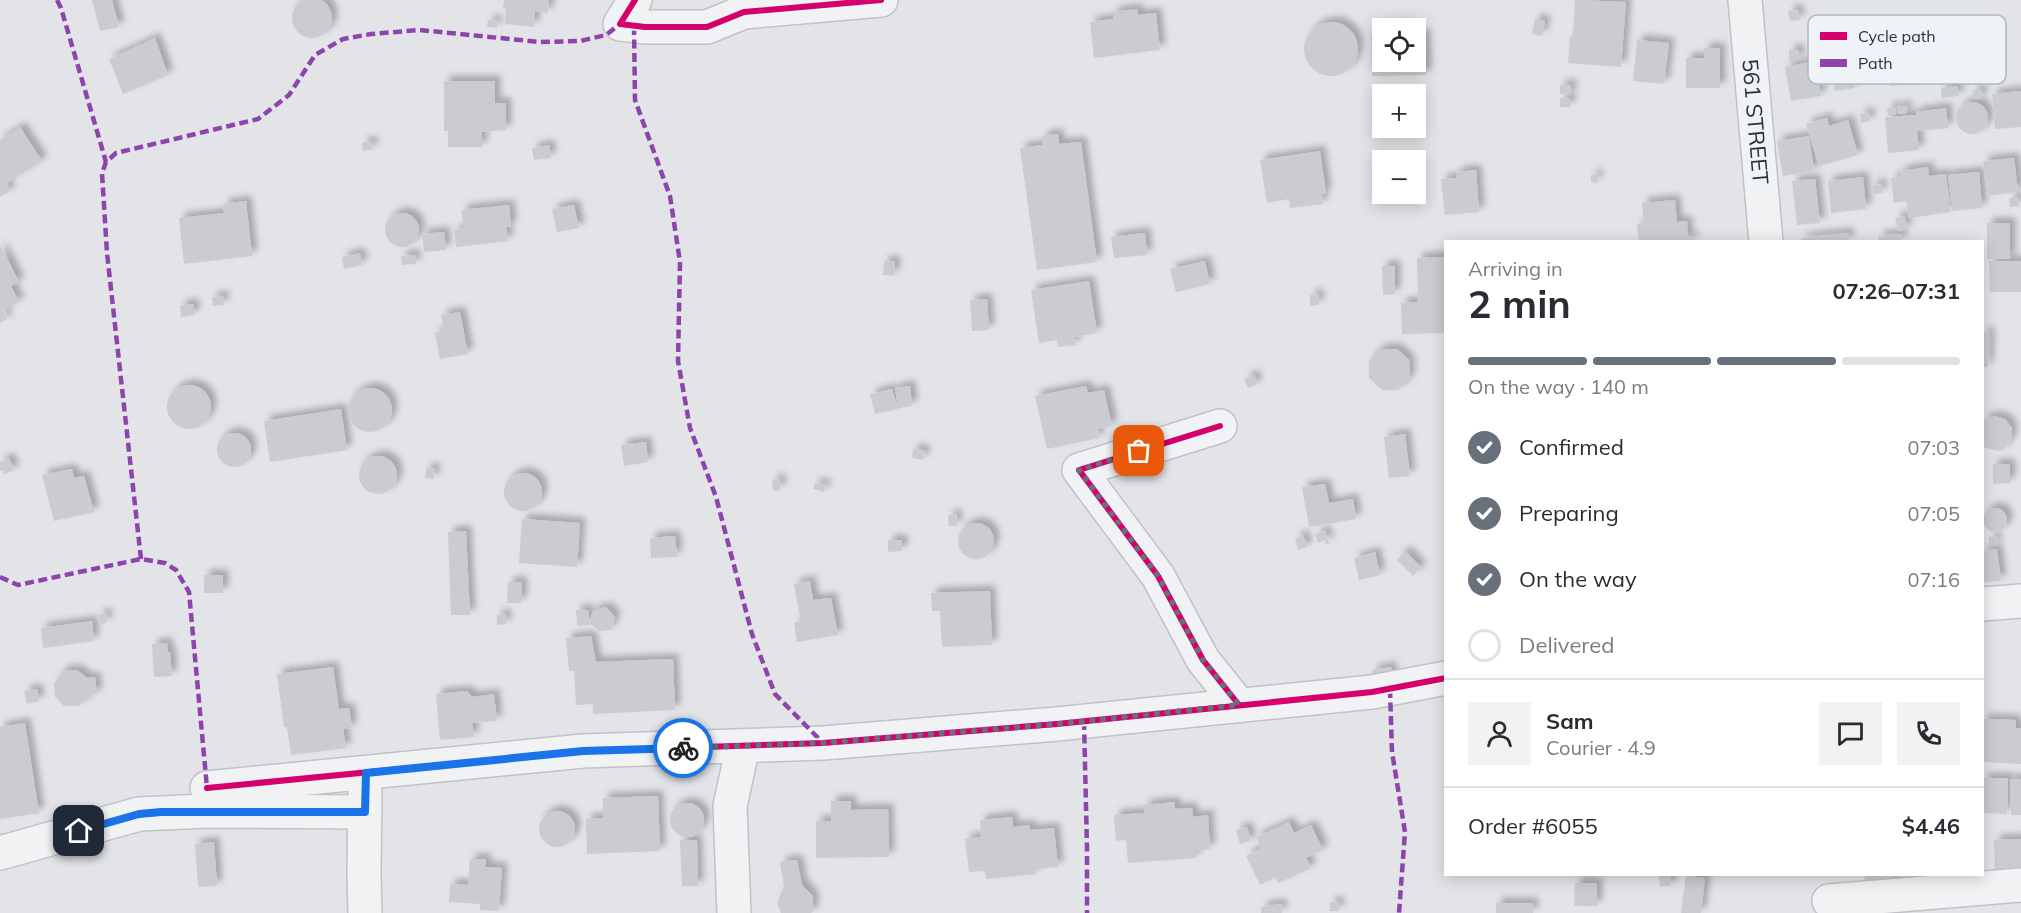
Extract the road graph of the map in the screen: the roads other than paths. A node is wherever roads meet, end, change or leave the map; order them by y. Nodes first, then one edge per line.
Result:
1 (635, 0) edge
2 (881, 0) edge
3 (1745, 0) edge
4 (749, 6) edge
5 (1766, 240) edge
6 (1220, 426) dead end
7 (2021, 602) edge
8 (1984, 604) edge
9 (1444, 678) edge
10 (1239, 705) junction
11 (743, 746) junction
12 (366, 773) junction
13 (207, 788) dead end
14 (365, 812) junction
15 (0, 854) edge
16 (2021, 885) edge
17 (1830, 896) edge
18 (366, 913) edge
19 (734, 913) edge

1 - 4 street
2 - 4 street
3 - 5 street, 561 STREET
6 - 10 street
7 - 8 street
9 - 10 street
10 - 11 street
11 - 12 street
11 - 19 street
12 - 13 street
12 - 14 street
14 - 15 street
14 - 18 street
16 - 17 street

